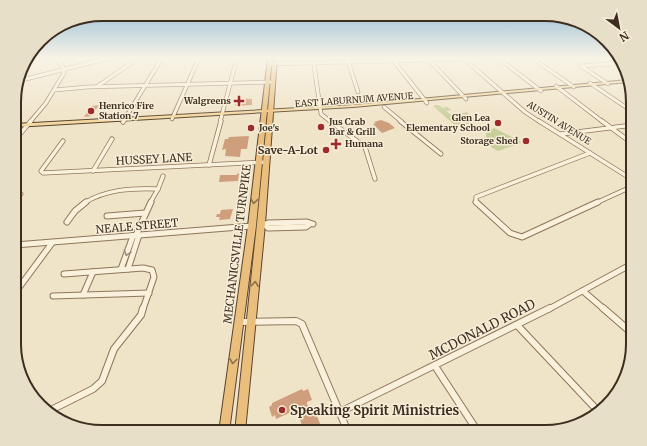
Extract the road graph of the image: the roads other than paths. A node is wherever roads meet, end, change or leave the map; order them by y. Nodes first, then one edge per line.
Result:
1 (61, 79) edge
2 (109, 79) edge
3 (149, 79) edge
4 (191, 79) edge
5 (231, 79) edge
6 (267, 79) edge
7 (273, 79) edge
8 (316, 79) edge
9 (354, 79) edge
10 (408, 79) edge
11 (447, 79) edge
12 (487, 79) edge
13 (526, 79) edge
14 (562, 79) edge
15 (599, 79) edge
16 (267, 82) junction
17 (273, 82) junction
18 (623, 82) edge
19 (230, 83) junction
20 (606, 83) junction
21 (592, 84) junction
22 (188, 85) junction
23 (145, 86) junction
24 (572, 86) junction
25 (97, 87) junction
26 (557, 88) junction
27 (539, 89) junction
28 (55, 90) junction
29 (358, 92) dead end
30 (503, 93) junction
31 (465, 97) junction
32 (426, 101) junction
33 (384, 107) junction
34 (626, 107) edge
35 (320, 110) junction
36 (264, 113) junction
37 (271, 113) junction
38 (222, 115) junction
39 (173, 118) junction
40 (124, 120) junction
41 (21, 126) edge
42 (27, 126) junction
43 (626, 126) edge
44 (610, 127) junction
45 (21, 133) edge
46 (561, 134) junction
47 (112, 139) dead end
48 (626, 139) edge
49 (63, 141) dead end
50 (590, 153) junction
51 (441, 154) dead end
52 (263, 162) junction
53 (209, 165) junction
54 (93, 171) junction
55 (163, 176) dead end
56 (626, 176) edge
57 (375, 179) dead end
58 (158, 189) junction
59 (626, 189) edge
60 (145, 213) junction
61 (107, 216) dead end
62 (67, 222) dead end
63 (312, 224) dead end
64 (263, 225) junction
65 (252, 226) junction
66 (136, 236) junction
67 (52, 242) junction
68 (21, 245) edge
69 (626, 267) edge
70 (121, 269) junction
71 (128, 269) junction
72 (93, 272) junction
73 (64, 274) dead end
74 (21, 285) edge
75 (583, 291) junction
76 (149, 293) junction
77 (83, 295) junction
78 (53, 296) dead end
79 (239, 322) junction
80 (251, 322) junction
81 (517, 325) junction
82 (626, 328) edge
83 (435, 366) junction
84 (595, 407) edge
85 (54, 409) edge
86 (340, 412) junction
87 (225, 425) edge
88 (241, 425) edge
89 (345, 425) edge
90 (473, 425) edge

1 - 28 street
2 - 25 street
3 - 23 street
4 - 22 street
5 - 19 street
6 - 16 highway, MECHANICSVILLE TURNPIKE
7 - 17 highway, MECHANICSVILLE TURNPIKE
8 - 35 street
9 - 29 street
10 - 32 street
11 - 31 street
12 - 30 street, AUSTIN AVENUE
13 - 27 street
14 - 24 street
15 - 20 street
16 - 17 street
16 - 19 street
16 - 36 highway, MECHANICSVILLE TURNPIKE
17 - 37 highway, MECHANICSVILLE TURNPIKE
18 - 20 main road, EAST LABURNUM AVENUE
19 - 22 street
19 - 38 street
20 - 21 main road, EAST LABURNUM AVENUE
21 - 24 main road, EAST LABURNUM AVENUE
21 - 34 street
22 - 23 street
22 - 39 street
23 - 25 street
23 - 40 street
24 - 26 main road, EAST LABURNUM AVENUE
25 - 28 street
26 - 27 main road, EAST LABURNUM AVENUE
26 - 44 street
27 - 30 main road, EAST LABURNUM AVENUE
28 - 42 street
30 - 31 main road, EAST LABURNUM AVENUE
30 - 46 street, AUSTIN AVENUE
31 - 32 main road, EAST LABURNUM AVENUE
32 - 33 main road, EAST LABURNUM AVENUE
32 - 35 main road, EAST LABURNUM AVENUE
33 - 35 main road, EAST LABURNUM AVENUE
33 - 51 street
35 - 37 main road, EAST LABURNUM AVENUE
35 - 57 street
36 - 37 main road, EAST LABURNUM AVENUE
36 - 38 main road
36 - 38 main road
36 - 52 highway, MECHANICSVILLE TURNPIKE
37 - 52 highway, MECHANICSVILLE TURNPIKE
38 - 39 main road
38 - 53 street
39 - 40 main road
40 - 42 main road
41 - 42 main road
42 - 45 street
43 - 44 street
44 - 46 street
44 - 48 street
46 - 50 street, AUSTIN AVENUE
47 - 54 street
49 - 54 street, HUSSEY LANE
50 - 56 street, AUSTIN AVENUE
50 - 59 street
52 - 53 street, HUSSEY LANE
52 - 64 highway, MECHANICSVILLE TURNPIKE
52 -> 65 highway, MECHANICSVILLE TURNPIKE
53 - 54 street, HUSSEY LANE
55 - 58 street
58 - 60 street
58 - 62 street
60 - 61 street
60 - 66 street
63 - 64 street, NEALE STREET
64 - 65 street, NEALE STREET
80 -> 64 highway, MECHANICSVILLE TURNPIKE
65 - 66 street, NEALE STREET
65 - 79 highway, MECHANICSVILLE TURNPIKE
66 - 67 street, NEALE STREET
66 -> 70 street
66 - 71 street
67 - 68 street, NEALE STREET
67 - 74 street
69 - 75 street, MCDONALD ROAD
70 - 71 street
70 - 72 street
71 - 76 street
72 - 73 street
72 - 77 street
75 - 81 street, MCDONALD ROAD
75 - 82 street
76 - 77 street
76 - 85 street
77 - 78 street
79 - 80 street
79 -> 87 highway, MECHANICSVILLE TURNPIKE
80 - 86 street
80 - 88 highway, MECHANICSVILLE TURNPIKE
81 - 83 street, MCDONALD ROAD
81 - 84 street
83 - 86 street, MCDONALD ROAD
83 - 90 street
86 - 89 street

